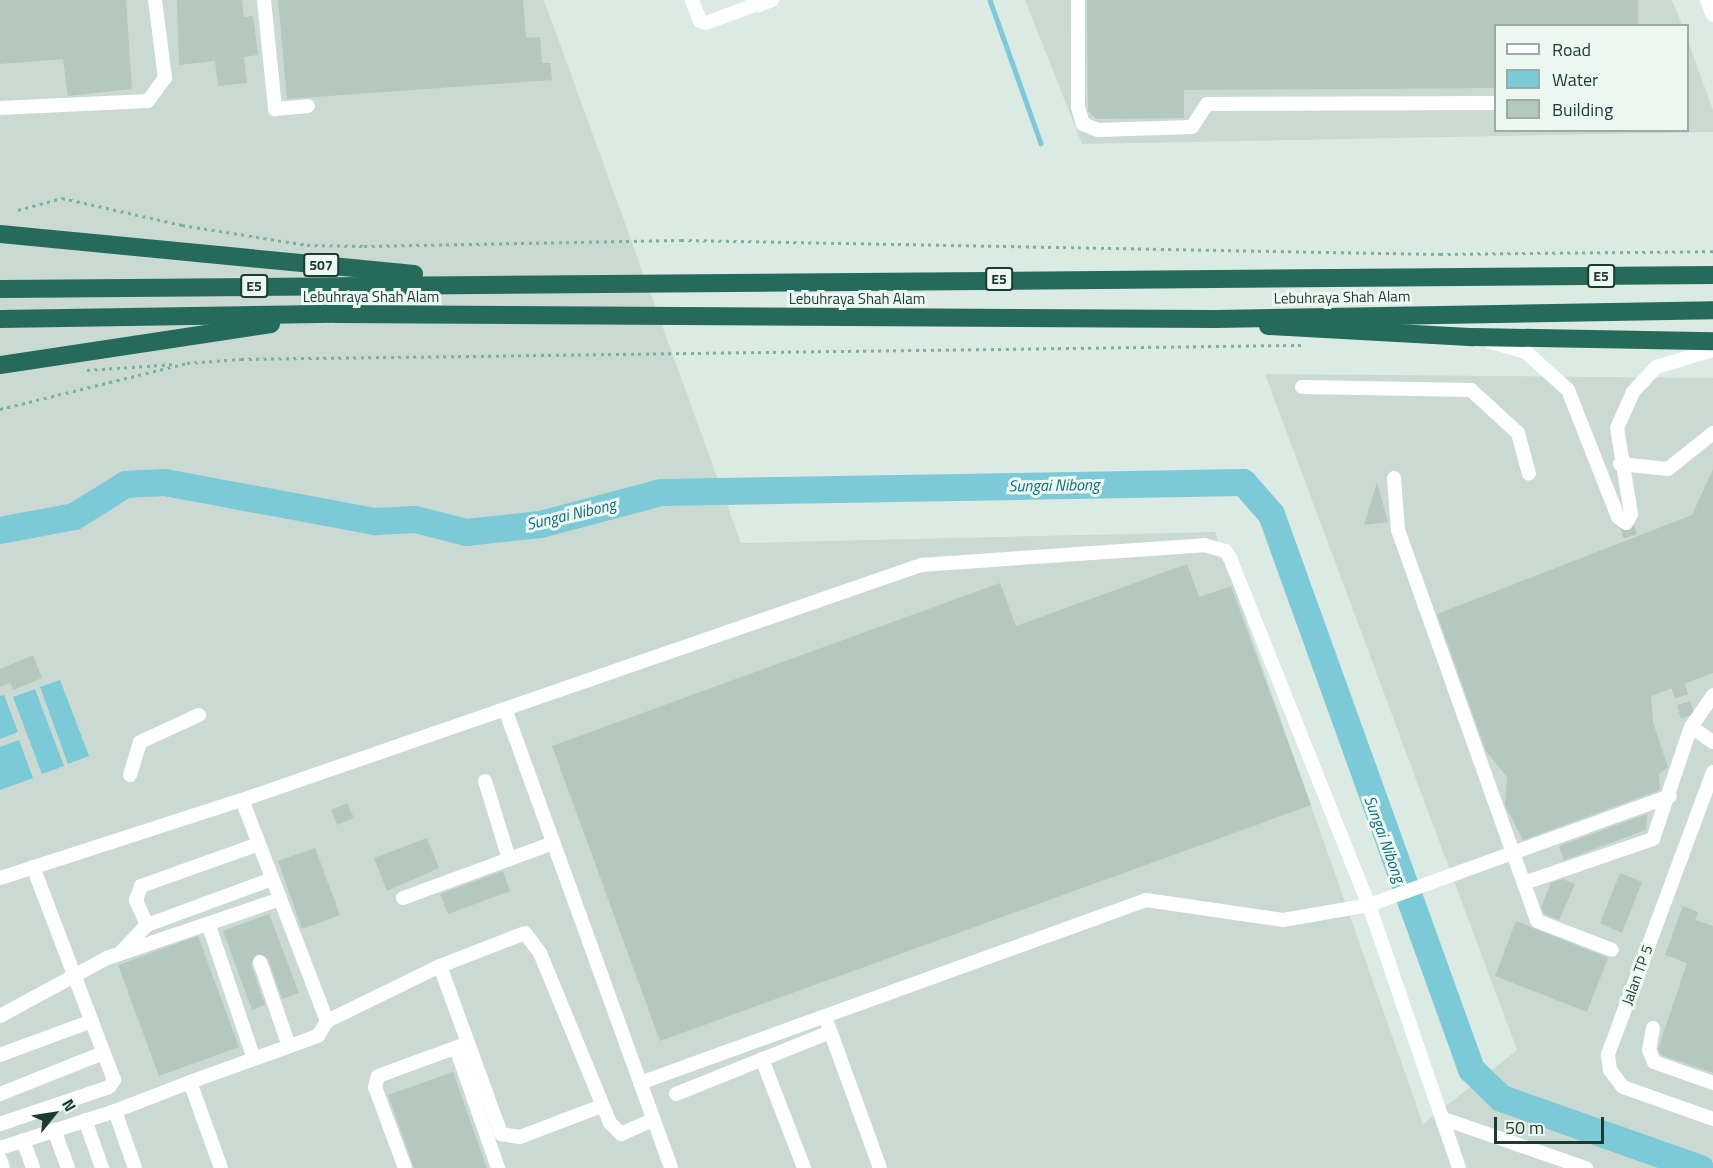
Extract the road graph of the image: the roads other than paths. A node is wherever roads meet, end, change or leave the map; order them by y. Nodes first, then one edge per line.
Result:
1 (155, 0) edge
2 (264, 0) edge
3 (692, 0) edge
4 (772, 0) edge
5 (1078, 0) edge
6 (1707, 0) edge
7 (753, 2) edge
8 (1713, 15) edge
9 (1494, 103) edge
10 (308, 106) dead end
11 (0, 108) edge
12 (0, 234) edge
13 (1713, 275) edge
14 (509, 282) junction
15 (0, 289) edge
16 (1713, 310) edge
17 (320, 314) junction
18 (0, 319) edge
19 (1215, 319) junction
20 (1474, 337) junction
21 (1713, 340) edge
22 (1713, 350) edge
23 (0, 365) edge
24 (1302, 387) dead end
25 (1713, 433) edge
26 (1620, 464) junction
27 (1529, 474) dead end
28 (1394, 478) dead end
29 (1713, 695) edge
30 (505, 709) junction
31 (199, 715) dead end
32 (1691, 727) junction
33 (1713, 742) edge
34 (130, 775) dead end
35 (485, 781) dead end
36 (1710, 786) edge
37 (1670, 796) junction
38 (242, 800) junction
39 (553, 843) junction
40 (259, 844) junction
41 (1514, 853) junction
42 (509, 859) junction
43 (33, 867) junction
44 (0, 878) edge
45 (272, 879) junction
46 (1524, 884) junction
47 (403, 898) dead end
48 (280, 899) junction
49 (1369, 905) junction
50 (147, 925) junction
51 (209, 926) junction
52 (1612, 950) dead end
53 (119, 954) junction
54 (260, 962) dead end
55 (440, 966) junction
56 (74, 976) junction
57 (824, 1014) junction
58 (0, 1016) edge
59 (92, 1021) junction
60 (327, 1021) junction
61 (1653, 1028) dead end
62 (830, 1032) junction
63 (462, 1045) junction
64 (289, 1046) junction
65 (103, 1053) junction
66 (0, 1055) edge
67 (254, 1059) junction
68 (762, 1059) junction
69 (190, 1082) junction
70 (640, 1083) junction
71 (1713, 1083) edge
72 (0, 1094) edge
73 (676, 1094) dead end
74 (601, 1106) junction
75 (115, 1111) junction
76 (1713, 1119) edge
77 (85, 1120) junction
78 (653, 1120) junction
79 (1447, 1120) junction
80 (0, 1124) edge
81 (54, 1130) junction
82 (23, 1140) junction
83 (0, 1148) edge
84 (0, 1159) edge
85 (1560, 1162) edge
86 (3, 1168) edge
87 (33, 1168) edge
88 (68, 1168) edge
89 (102, 1168) edge
90 (135, 1168) edge
91 (221, 1168) edge
92 (405, 1168) edge
93 (498, 1168) edge
94 (670, 1168) edge
95 (804, 1168) edge
96 (880, 1168) edge
97 (1459, 1168) edge
98 (1586, 1168) edge

1 - 11 street
2 - 10 street
3 - 7 street
4 - 7 street
5 - 9 street
6 - 8 street
12 - 14 highway, 507
13 - 14 highway, Lebuhraya Shah Alam / E5
14 - 15 highway, Lebuhraya Shah Alam / E5
16 - 19 highway, Lebuhraya Shah Alam / E5
17 - 18 highway, Lebuhraya Shah Alam / E5
17 - 19 highway, Lebuhraya Shah Alam / E5
17 - 23 highway
19 - 20 highway
20 - 21 highway
20 - 26 street
22 - 26 street
24 - 27 street
25 - 26 street
28 - 41 street
29 - 32 street
30 - 38 street
30 - 39 street
30 - 49 street
31 - 34 street
32 - 33 street
32 - 37 street
35 - 42 street
36 - 76 street, Jalan TP 5
37 - 41 street
37 - 46 street
38 - 40 street
38 - 43 street
39 - 42 street
39 - 70 street
40 - 45 street
40 - 50 street
41 - 46 street
41 - 49 street
42 - 47 street
43 - 44 street
43 - 56 street
45 - 48 street
45 - 50 street
46 - 52 street
48 - 51 street
48 - 60 street
49 - 57 street
49 - 79 street
50 - 53 street
51 - 53 street
51 - 67 street
53 - 56 street
54 - 64 street
55 - 60 street
55 - 63 street
55 - 74 street
56 - 58 street
56 - 59 street
57 - 62 street
57 - 70 street
59 - 65 street
59 - 66 street
60 - 64 street
61 - 71 street
62 - 68 street
62 - 96 street
63 - 74 street
63 - 92 street
63 - 93 street
64 - 67 street
65 - 72 street
65 - 80 street
67 - 69 street
68 - 73 street
68 - 95 street
69 - 75 street
69 - 91 street
70 - 78 street
74 - 78 street
75 - 77 street
75 - 90 street
77 - 81 street
77 - 89 street
78 - 94 street
79 - 85 street
79 - 97 street
81 - 82 street
81 - 88 street
82 - 83 street
82 - 87 street
84 - 86 street
85 - 98 street

